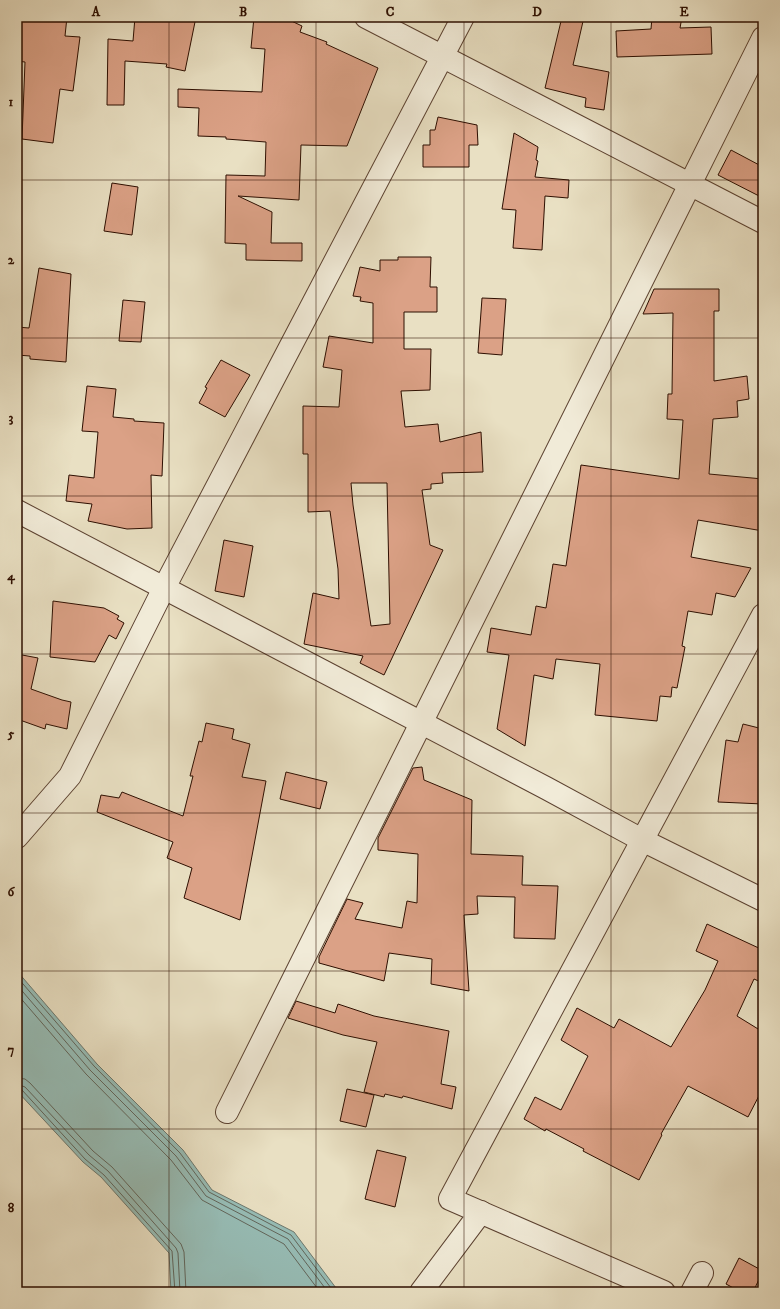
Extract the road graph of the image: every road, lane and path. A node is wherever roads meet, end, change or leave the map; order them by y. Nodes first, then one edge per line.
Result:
1 (366, 17) edge
2 (463, 17) edge
3 (763, 38) edge
4 (441, 56) junction
5 (690, 184) junction
6 (763, 222) edge
7 (17, 512) edge
8 (164, 588) junction
9 (763, 615) edge
10 (421, 723) junction
11 (17, 837) edge
12 (642, 840) junction
13 (763, 900) edge
14 (227, 1112) dead end
15 (481, 1212) junction
16 (702, 1273) dead end
17 (422, 1292) edge
18 (664, 1292) edge
19 (692, 1292) edge

1 - 4 street
2 - 4 street
3 - 5 street
4 - 5 street
4 - 8 street
5 - 6 street
5 - 10 street
7 - 8 street
8 - 10 street
8 - 11 street
9 - 12 street
10 - 12 street
10 - 14 street
12 - 13 street
12 - 15 street
15 - 17 street
15 - 18 street
16 - 19 street

